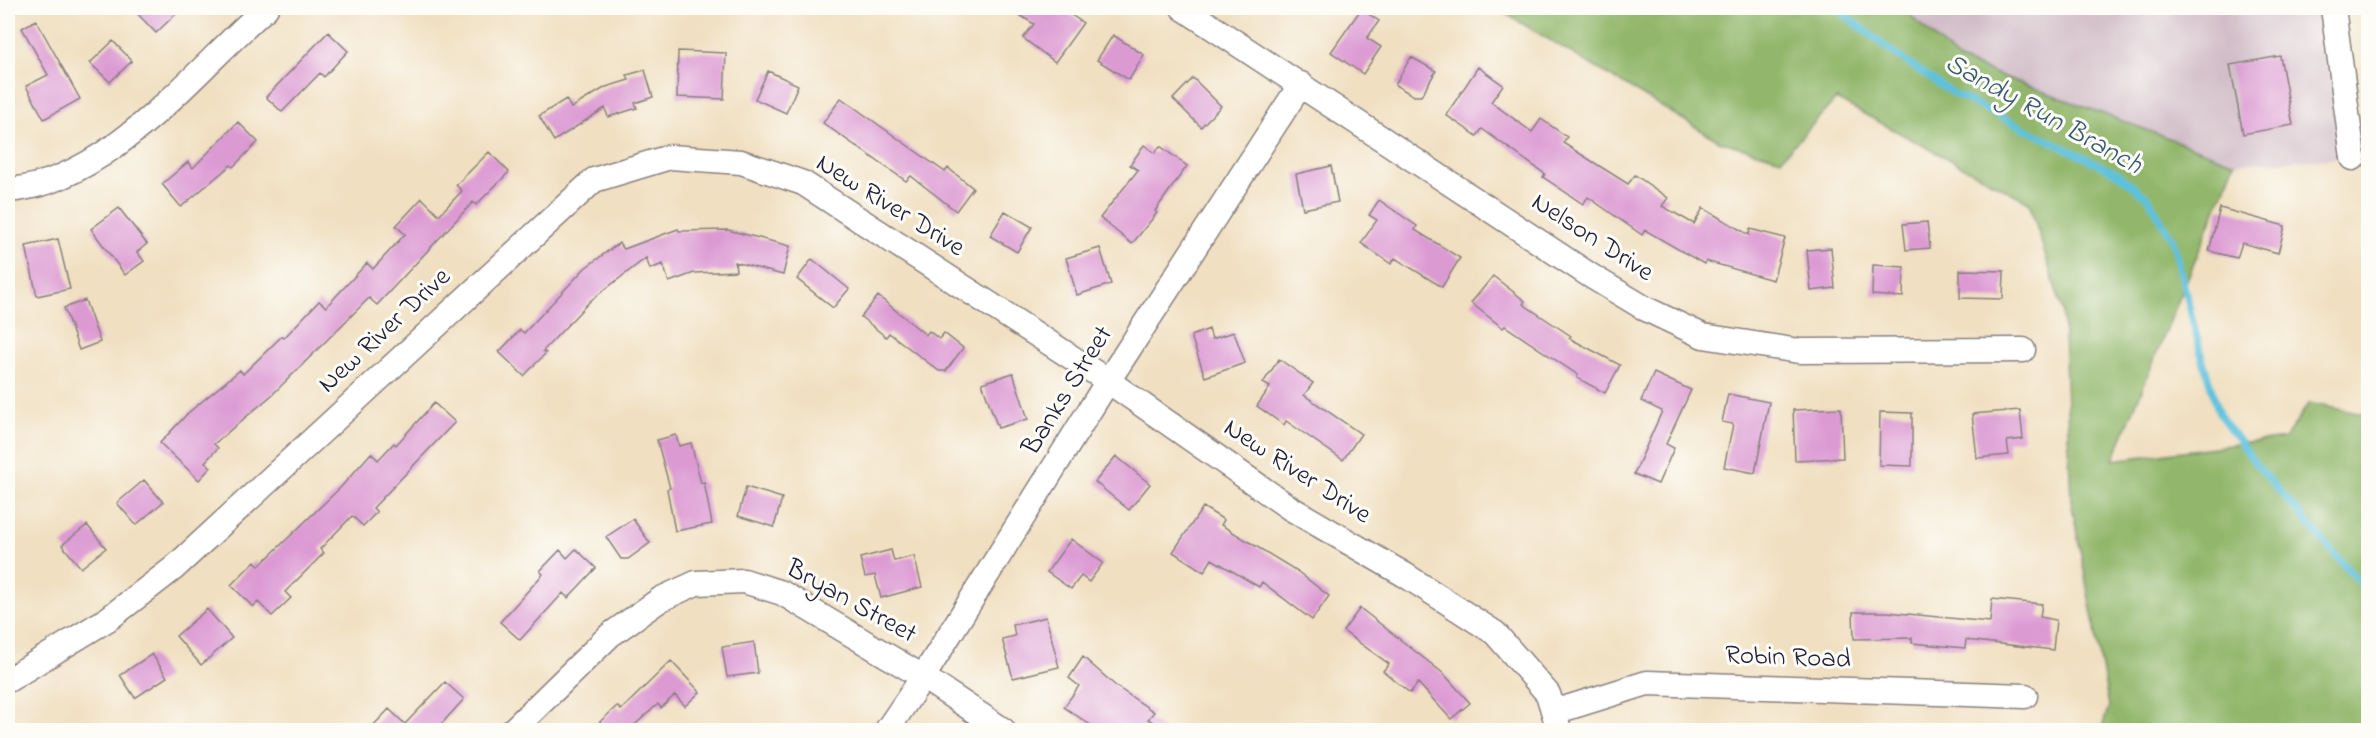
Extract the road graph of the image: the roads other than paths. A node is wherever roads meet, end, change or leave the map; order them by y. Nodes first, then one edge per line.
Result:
1 (266, 8) edge
2 (1183, 8) edge
3 (2333, 8) edge
4 (1301, 84) junction
5 (2353, 158) dead end
6 (8, 190) edge
7 (2024, 350) dead end
8 (1108, 381) junction
9 (923, 677) junction
10 (8, 680) edge
11 (2025, 696) dead end
12 (1556, 721) edge
13 (513, 730) edge
14 (886, 730) edge
15 (1003, 730) edge

1 - 6 street
2 - 4 street, Nelson Drive
3 - 5 street
4 - 7 street, Nelson Drive
4 - 8 street, Banks Street
8 - 9 street, Banks Street
8 - 10 street, New River Drive
8 - 12 street, New River Drive
9 - 13 street, Bryan Street
9 - 14 street, Banks Street
9 - 15 street, Bryan Street
11 - 12 street, Robin Road

